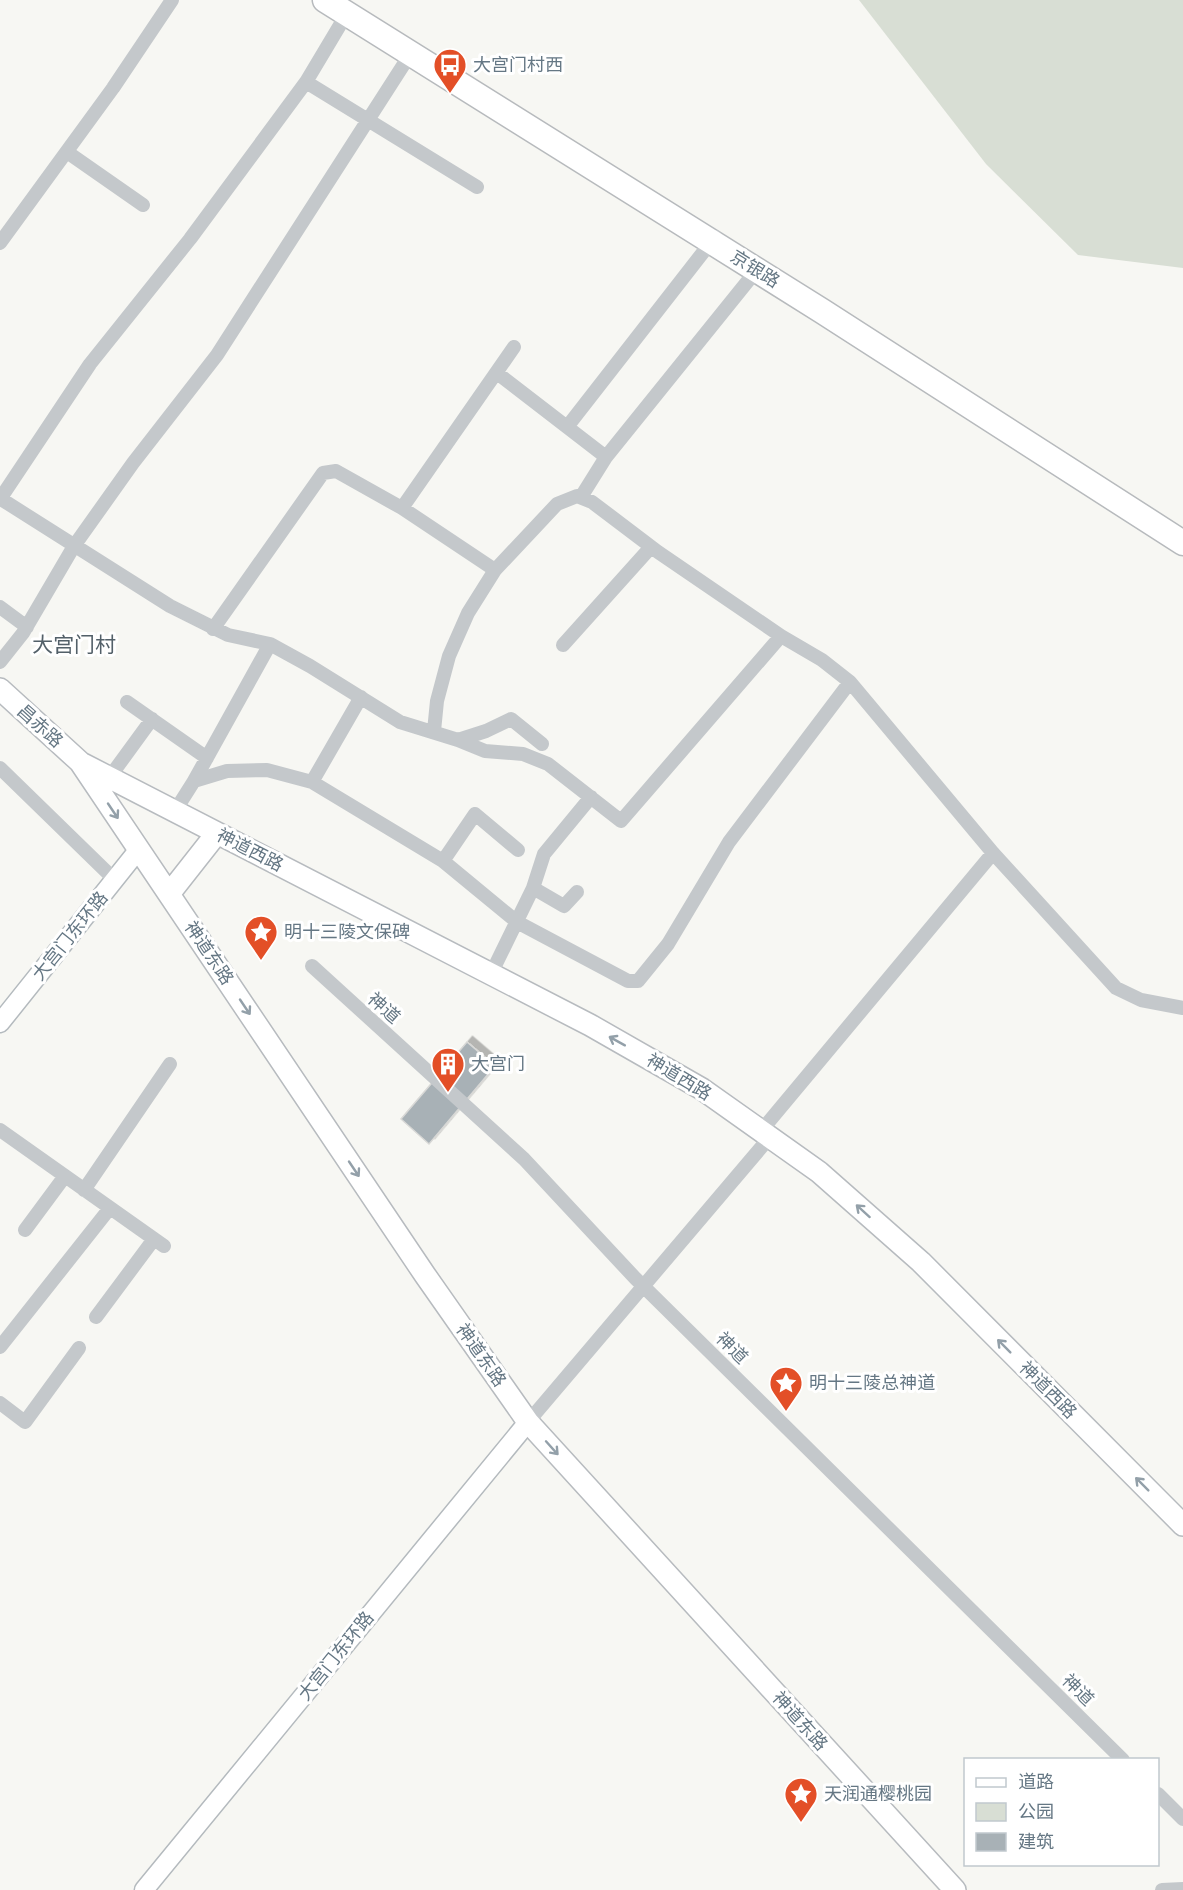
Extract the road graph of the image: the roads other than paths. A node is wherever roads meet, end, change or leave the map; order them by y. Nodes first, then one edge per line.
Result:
1 (172, 0) edge
2 (325, 0) edge
3 (347, 6) edge
4 (413, 50) junction
5 (306, 82) junction
6 (369, 121) junction
7 (67, 152) junction
8 (477, 187) dead end
9 (143, 205) dead end
10 (714, 239) junction
11 (0, 243) edge
12 (759, 267) junction
13 (514, 348) dead end
14 (496, 373) junction
15 (567, 427) junction
16 (606, 457) junction
17 (581, 497) junction
18 (0, 499) edge
19 (402, 508) junction
20 (1183, 531) edge
21 (1183, 543) edge
22 (74, 546) junction
23 (651, 547) junction
24 (495, 570) junction
25 (0, 607) edge
26 (27, 627) junction
27 (213, 629) junction
28 (781, 636) junction
29 (270, 644) junction
30 (563, 645) dead end
31 (0, 662) edge
32 (850, 682) junction
33 (3, 697) edge
34 (361, 697) junction
35 (127, 702) dead end
36 (152, 719) junction
37 (434, 731) junction
38 (458, 740) junction
39 (542, 744) dead end
40 (207, 758) junction
41 (80, 762) junction
42 (0, 768) edge
43 (109, 778) junction
44 (194, 781) junction
45 (312, 782) junction
46 (591, 797) junction
47 (175, 811) junction
48 (217, 833) junction
49 (139, 849) junction
50 (518, 850) dead end
51 (993, 853) junction
52 (443, 861) junction
53 (115, 880) junction
54 (533, 888) junction
55 (577, 892) dead end
56 (169, 894) junction
57 (517, 922) junction
58 (312, 966) dead end
59 (491, 974) junction
60 (1183, 1008) edge
61 (0, 1023) edge
62 (170, 1064) dead end
63 (0, 1131) edge
64 (765, 1134) junction
65 (65, 1176) junction
66 (84, 1190) junction
67 (110, 1208) junction
68 (25, 1230) dead end
69 (644, 1287) junction
70 (96, 1317) dead end
71 (0, 1347) edge
72 (79, 1348) dead end
73 (0, 1403) edge
74 (528, 1422) junction
75 (1183, 1526) edge
76 (1121, 1758) edge
77 (1159, 1795) edge
78 (1183, 1819) edge
79 (1183, 1889) edge
80 (144, 1890) edge
81 (955, 1890) edge
82 (1162, 1890) edge

1 - 7 street
2 - 3 highway, 京银路
3 - 4 highway, 京银路
3 - 5 street
4 - 6 street
4 - 10 highway, 京银路
5 - 6 street
5 - 18 street
6 - 8 street
6 - 22 street
7 - 9 street
7 - 11 street
10 - 12 highway, 京银路
10 - 15 street
12 - 16 street
12 - 20 highway, 京银路
12 - 21 highway, 京银路
13 - 14 street
14 - 15 street
14 - 19 street
15 - 16 street
16 - 17 street
17 - 23 street
17 - 24 street
18 - 22 street
19 - 24 street
19 - 27 street
22 - 26 street
22 - 27 street
23 - 28 street
23 - 30 street
24 - 37 street
25 - 26 street
26 - 31 street
27 - 29 street
28 - 32 street
28 - 46 street
29 - 34 street
29 - 40 street
32 - 51 street
32 - 57 street
33 - 41 main road, 昌赤路
34 - 37 street
34 - 45 street
35 - 36 street
36 - 40 street
36 - 43 street
37 - 38 street
38 - 39 street
38 - 46 street
40 - 44 street
41 - 43 main road, 神道西路
41 -> 49 main road, 神道东路
42 - 53 street
43 - 47 main road, 神道西路
44 - 45 street
44 - 47 street
45 - 52 street
46 - 54 street
47 - 48 main road, 神道西路
48 - 56 main road
48 - 59 main road, 神道西路
49 - 53 street, 大宫门东环路
49 - 56 main road, 神道东路
50 - 52 street
51 - 60 street
51 - 64 street
52 - 57 street
53 - 61 street, 大宫门东环路
54 - 55 street
54 - 57 street
56 -> 74 main road, 神道东路
57 - 59 street
58 - 69 street, 神道
64 -> 59 main road, 神道西路
62 - 66 street
63 - 65 street
64 - 69 street
75 -> 64 main road, 神道西路
65 - 66 street
65 - 68 street
66 - 67 street
67 - 70 street
67 - 71 street
69 - 74 street
69 - 76 street, 神道
72 - 73 street
74 - 80 street, 大宫门东环路
74 -> 81 main road, 神道东路
77 - 78 street
79 - 82 street

